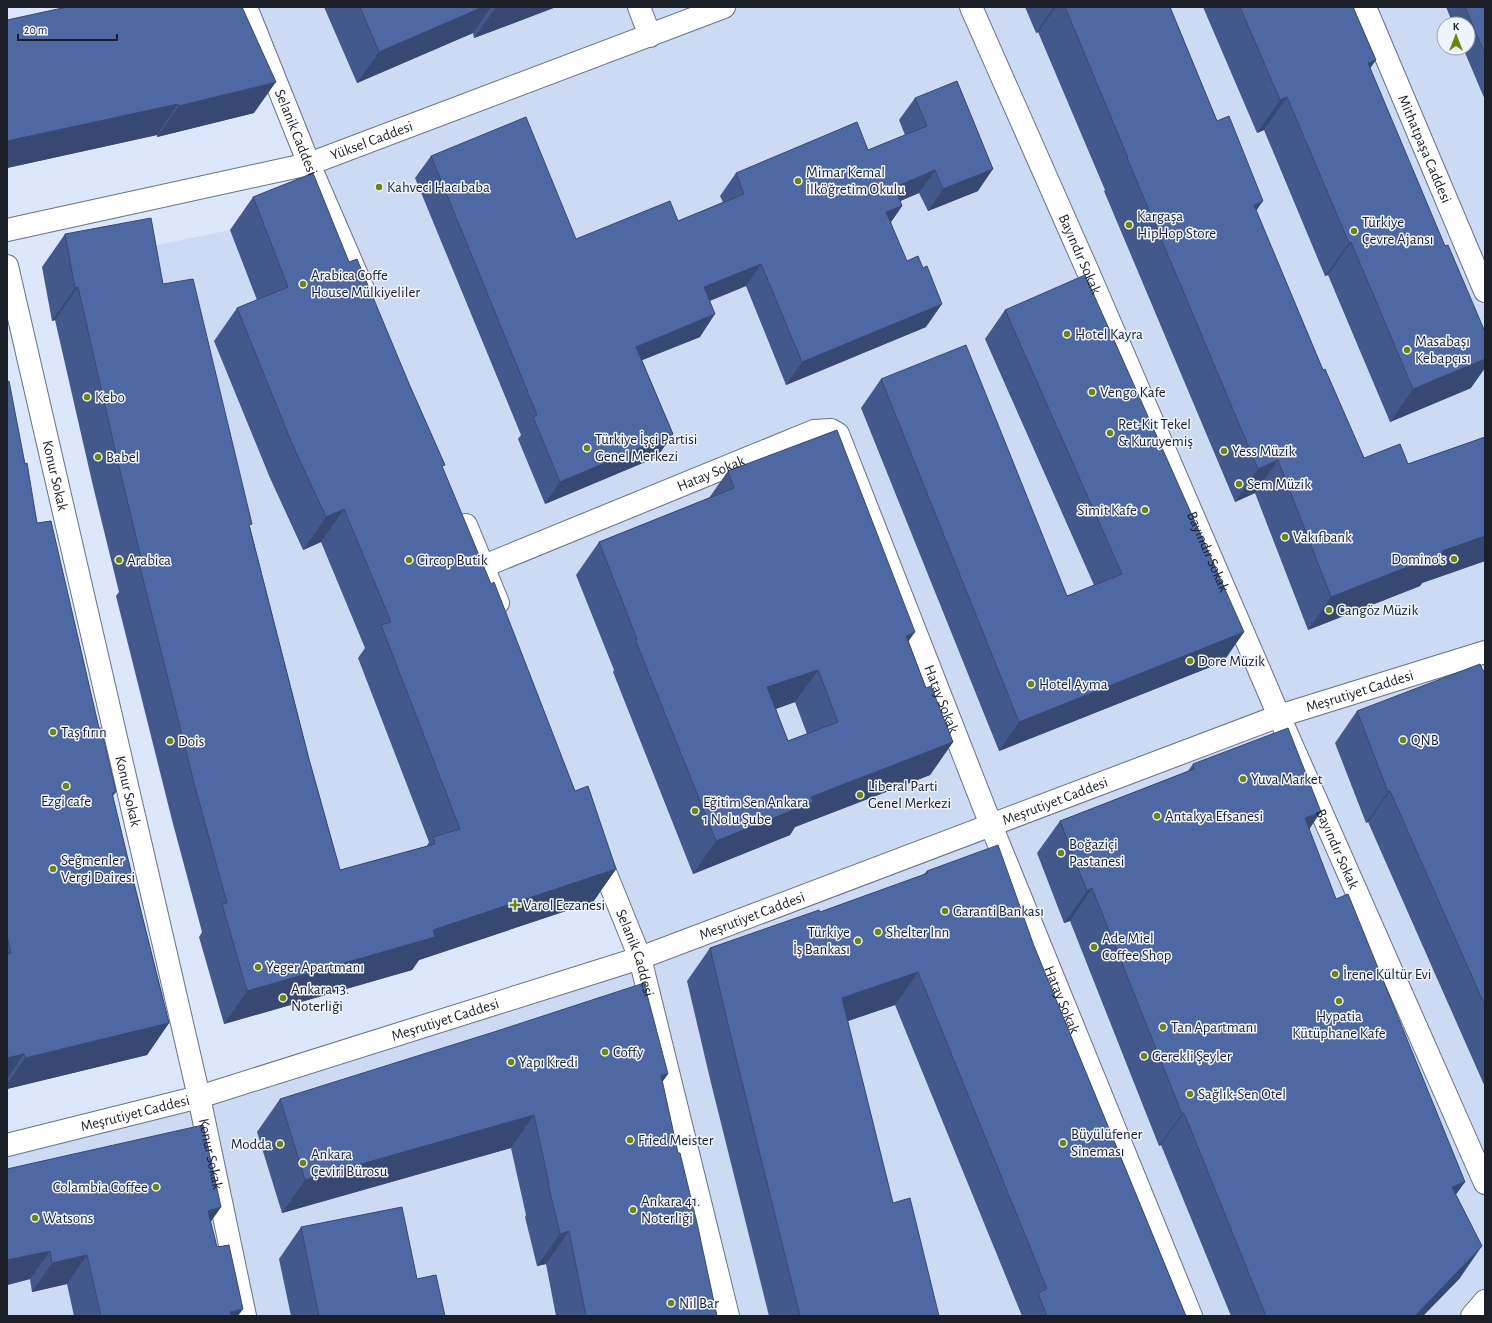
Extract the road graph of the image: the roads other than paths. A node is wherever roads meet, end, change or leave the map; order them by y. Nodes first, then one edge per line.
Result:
1 (246, 7) edge
2 (639, 7) edge
3 (724, 7) edge
4 (971, 7) edge
5 (1365, 7) edge
6 (650, 36) junction
7 (308, 164) junction
8 (7, 230) edge
9 (7, 266) edge
10 (1485, 291) edge
11 (372, 310) edge
12 (458, 507) edge
13 (484, 566) junction
14 (504, 618) edge
15 (1485, 652) edge
16 (1279, 716) junction
17 (991, 825) junction
18 (590, 832) edge
19 (640, 958) junction
20 (199, 1097) junction
21 (7, 1145) edge
22 (1485, 1183) edge
23 (1485, 1301) edge
24 (245, 1316) edge
25 (728, 1316) edge
26 (1191, 1316) edge
27 (1472, 1316) edge

1 - 7 street, Selanik Caddesi
2 - 6 street
3 - 6 street, Yüksel Caddesi
4 - 16 street, Bayındır Sokak
5 - 10 street, Mithatpaşa Caddesi
6 - 7 street, Yüksel Caddesi
7 - 8 street, Yüksel Caddesi
7 - 11 street, Selanik Caddesi
9 - 20 street, Konur Sokak
12 - 13 street
13 - 14 street
13 - 17 street, Hatay Sokak
15 - 16 street, Meşrutiyet Caddesi
16 - 17 street, Meşrutiyet Caddesi
16 - 22 street, Bayındır Sokak
17 - 19 street, Meşrutiyet Caddesi
17 - 26 street, Hatay Sokak
18 - 19 street, Selanik Caddesi
19 - 20 street, Meşrutiyet Caddesi
19 - 25 street, Selanik Caddesi
20 - 21 street, Meşrutiyet Caddesi
20 - 24 street, Konur Sokak
23 - 27 street

